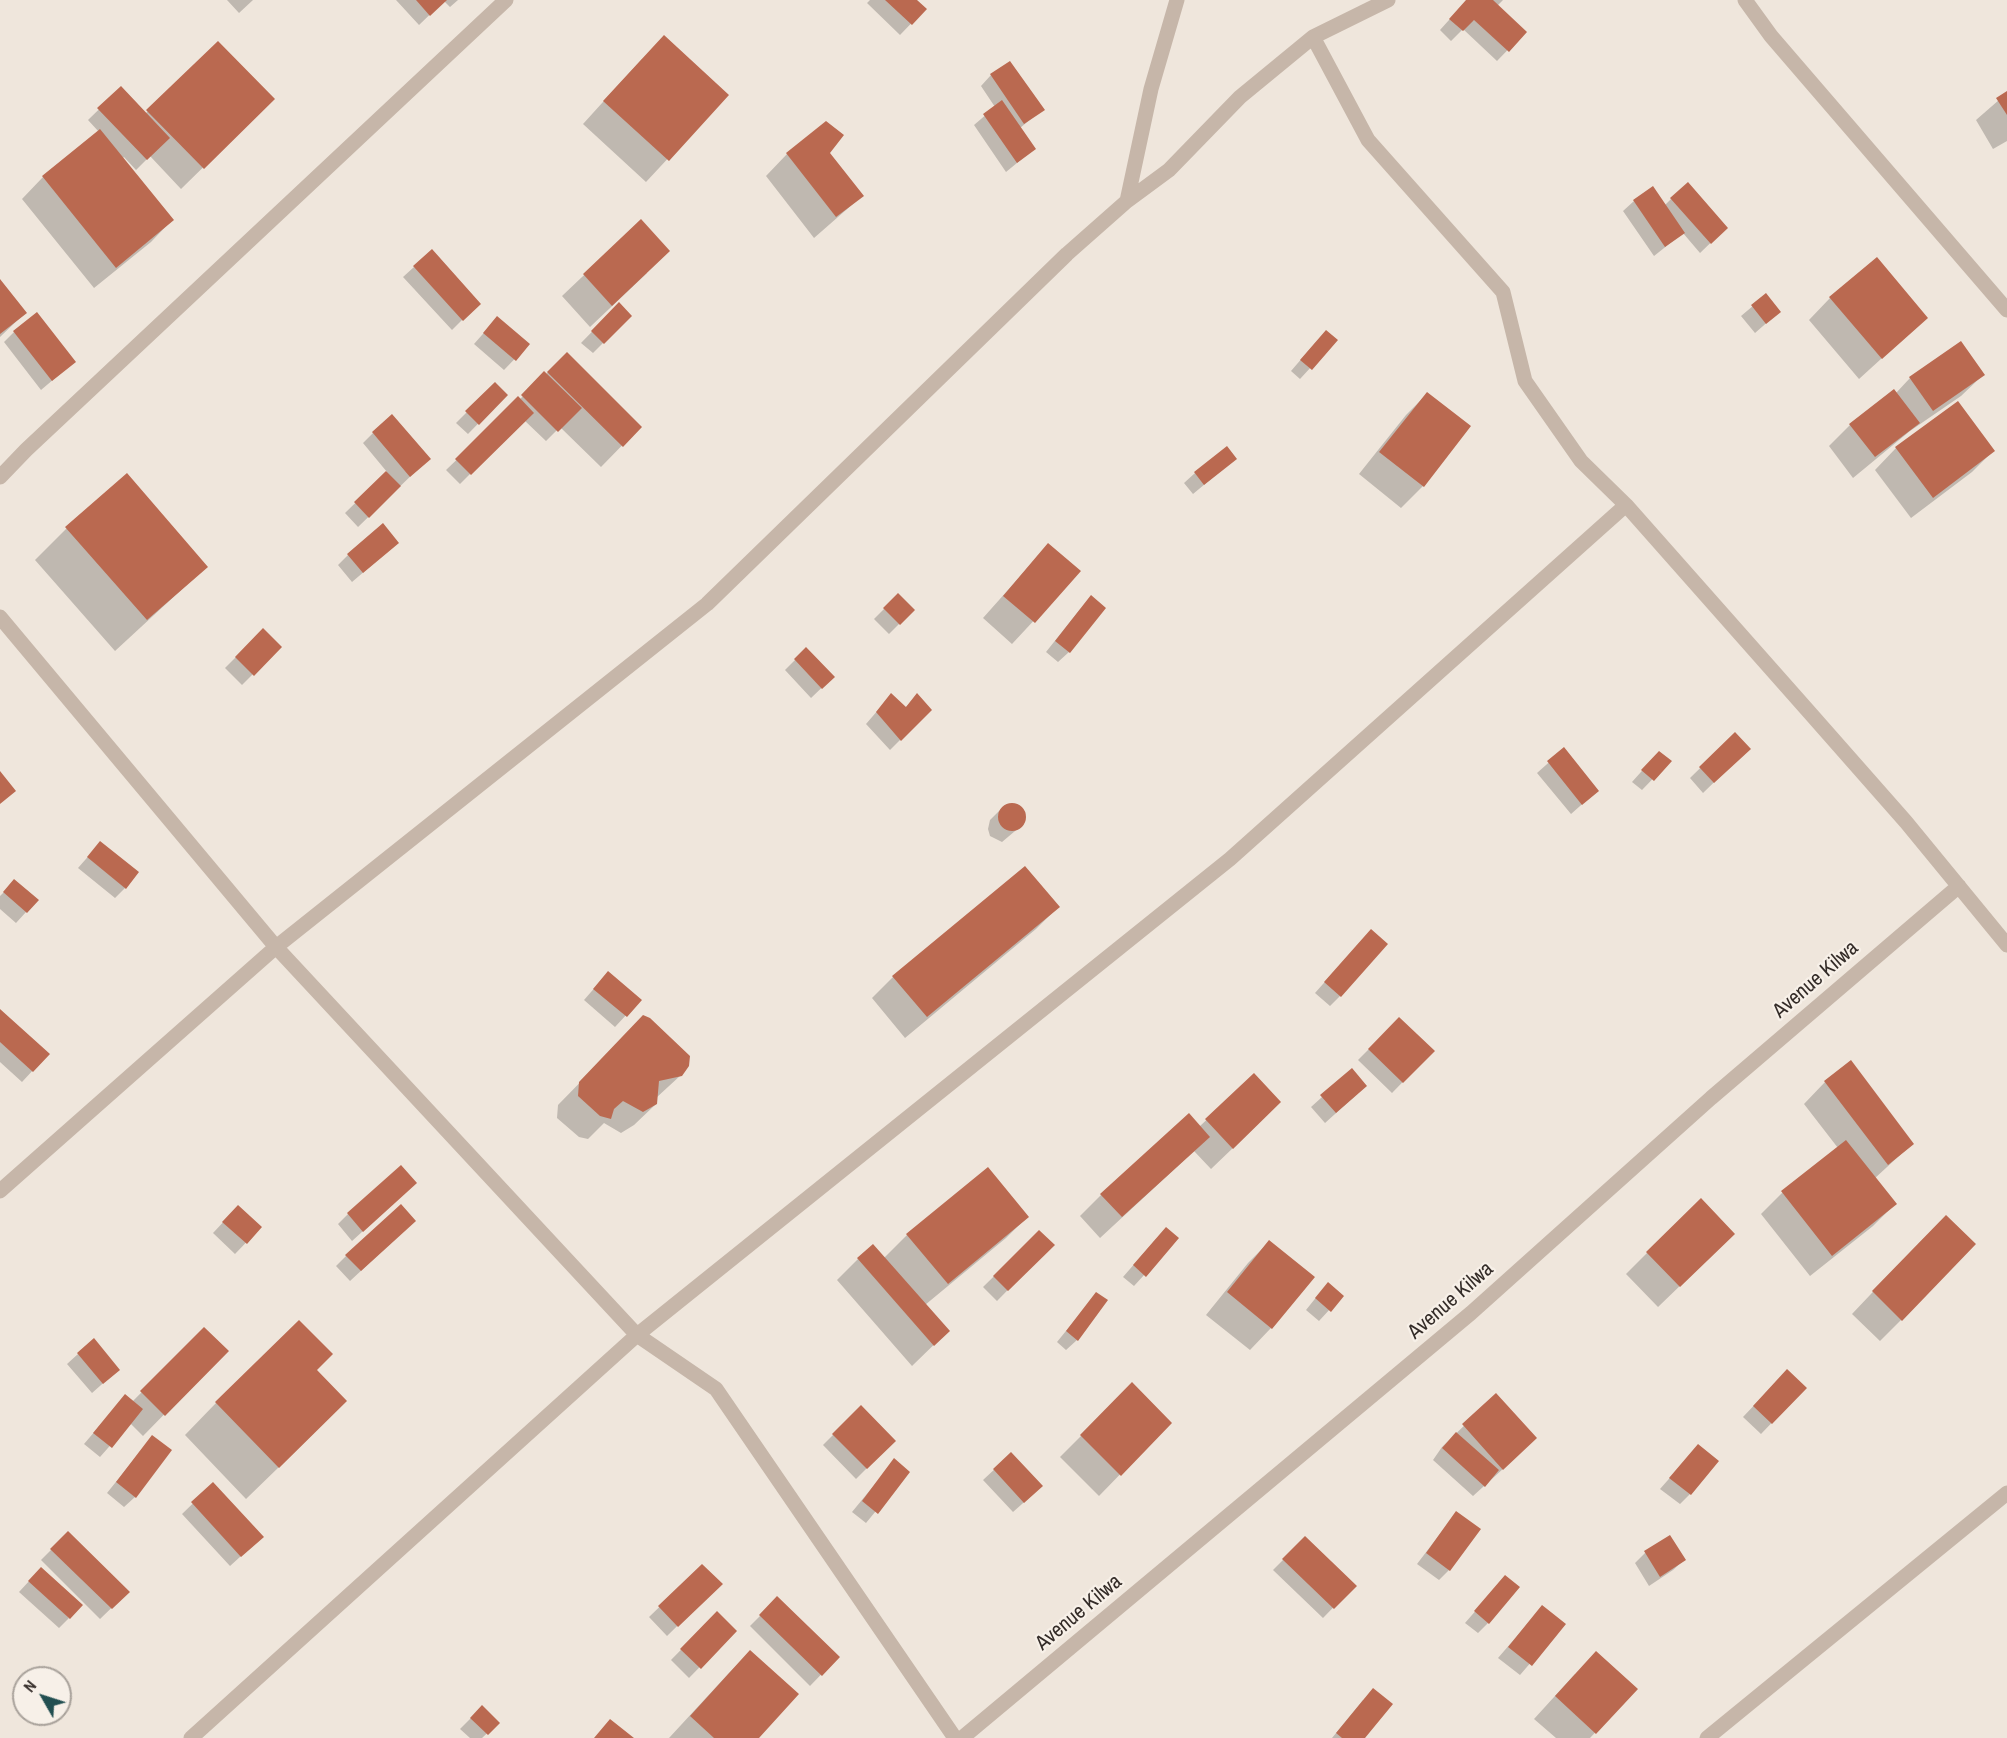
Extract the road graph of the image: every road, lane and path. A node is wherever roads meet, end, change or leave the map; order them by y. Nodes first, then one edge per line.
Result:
1 (506, 0) edge
2 (1177, 0) edge
3 (1388, 0) edge
4 (1745, 0) edge
5 (1313, 37) junction
6 (1127, 201) junction
7 (2007, 310) edge
8 (0, 477) edge
9 (1626, 505) junction
10 (0, 617) edge
11 (1959, 886) junction
12 (2007, 945) edge
13 (276, 947) junction
14 (0, 1191) edge
15 (637, 1335) junction
16 (2007, 1493) edge
17 (191, 1738) edge
18 (955, 1738) edge
19 (962, 1738) edge
20 (1707, 1738) edge

1 - 8 street
2 - 6 street
3 - 5 street
4 - 7 street
5 - 6 street
5 - 9 street
6 - 13 street
9 - 11 street
9 - 15 street
10 - 13 street
11 - 12 street
11 - 19 street, Avenue Kilwa
13 - 14 street
13 - 15 street
15 - 17 street
15 - 18 street
16 - 20 street

